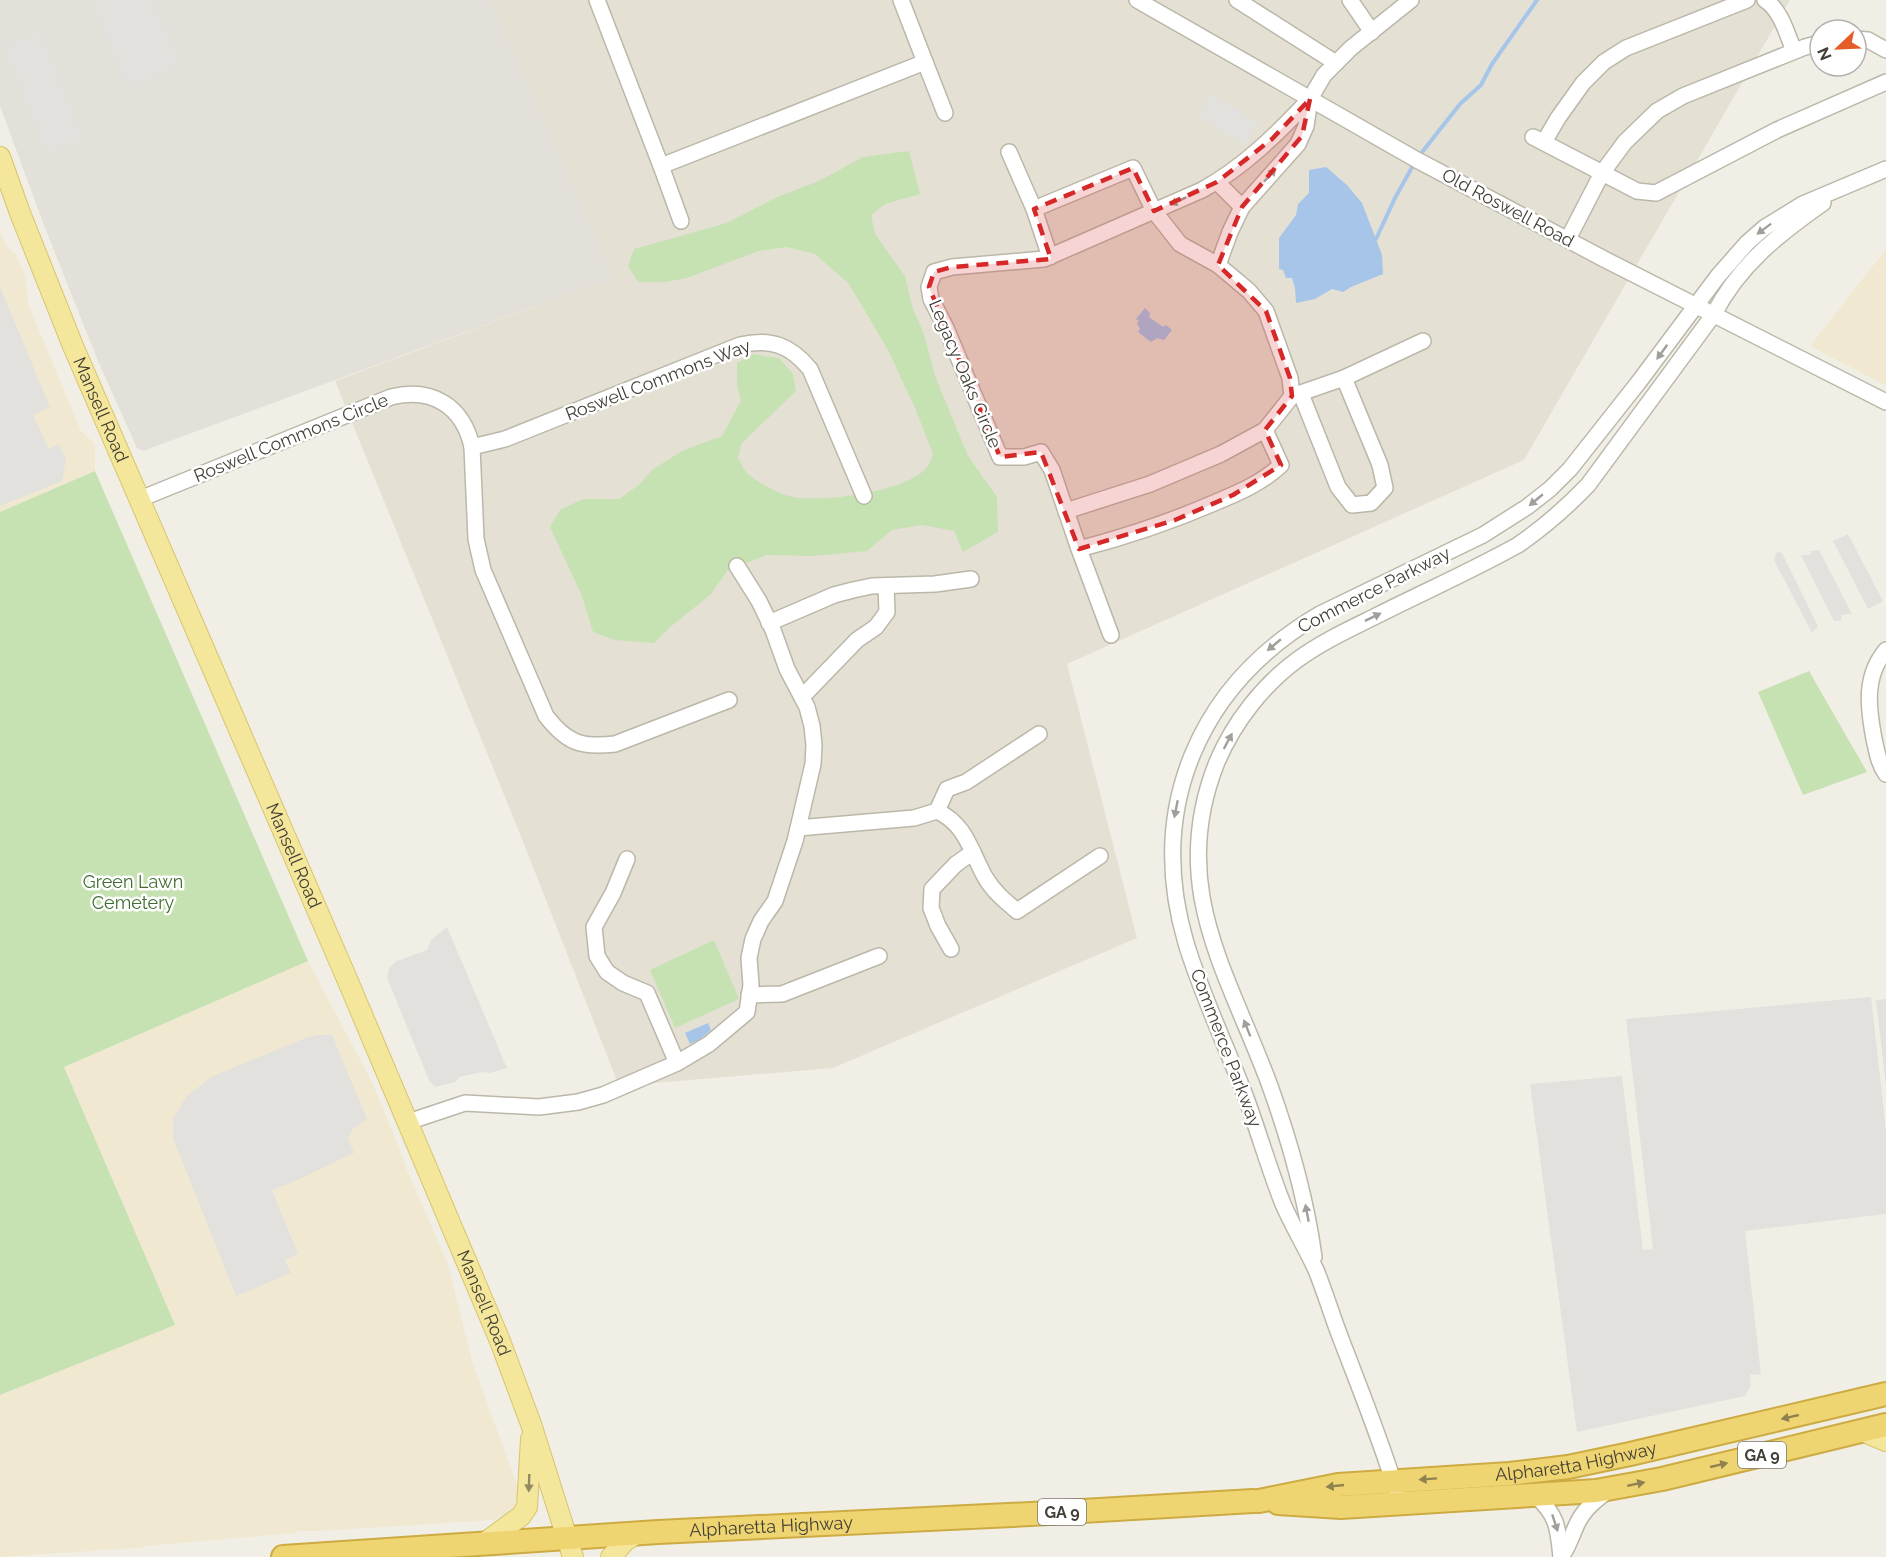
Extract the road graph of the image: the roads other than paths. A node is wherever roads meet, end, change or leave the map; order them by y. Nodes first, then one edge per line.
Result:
1 (597, 0) edge
2 (901, 0) edge
3 (1137, 0) edge
4 (1237, 0) edge
5 (1350, 0) edge
6 (1411, 0) edge
7 (1747, 0) edge
8 (1765, 0) edge
9 (1372, 32) junction
10 (1868, 40) edge
11 (1808, 47) edge
12 (1886, 50) edge
13 (1794, 51) junction
14 (925, 62) junction
15 (1336, 63) junction
16 (1886, 82) edge
17 (1310, 99) junction
18 (945, 113) dead end
19 (1009, 152) dead end
20 (0, 157) edge
21 (661, 166) junction
22 (1886, 169) edge
23 (1602, 173) junction
24 (1217, 182) junction
25 (1853, 182) junction
26 (1242, 207) junction
27 (1034, 209) junction
28 (1154, 211) junction
29 (681, 221) dead end
30 (1568, 240) junction
31 (1050, 257) junction
32 (1218, 266) junction
33 (1696, 305) junction
34 (1714, 314) junction
35 (1423, 341) dead end
36 (1344, 378) junction
37 (1296, 395) junction
38 (1886, 402) edge
39 (1265, 430) junction
40 (472, 447) junction
41 (864, 496) dead end
42 (140, 499) junction
43 (1066, 511) junction
44 (1079, 549) junction
45 (737, 566) dead end
46 (971, 579) dead end
47 (886, 586) junction
48 (769, 623) junction
49 (1111, 635) dead end
50 (1886, 650) edge
51 (802, 697) junction
52 (729, 700) dead end
53 (1039, 734) dead end
54 (1886, 774) edge
55 (937, 811) junction
56 (798, 828) junction
57 (973, 852) junction
58 (1100, 856) dead end
59 (627, 859) dead end
60 (951, 948) dead end
61 (879, 956) dead end
62 (749, 995) junction
63 (677, 1063) junction
64 (408, 1122) junction
65 (1316, 1271) junction
66 (1886, 1394) edge
67 (531, 1424) junction
68 (1886, 1425) edge
69 (1862, 1431) junction
70 (1886, 1441) edge
71 (1394, 1482) junction
72 (1610, 1489) junction
73 (1536, 1496) junction
74 (1256, 1501) junction
75 (1401, 1504) junction
76 (636, 1534) junction
77 (483, 1544) junction
78 (570, 1548) edge
79 (283, 1557) edge
80 (611, 1557) edge
81 (1561, 1557) edge

1 - 21 street
2 - 14 street
3 - 17 street, Old Roswell Road
4 - 15 street
5 - 9 street
6 - 9 street
7 - 23 street
8 - 13 street
9 - 15 street
10 - 12 street
11 - 13 street
13 - 23 street
14 - 18 street
14 - 21 street
15 - 17 street
16 - 23 street
17 - 24 street, Legacy Oaks Circle
26 -> 17 street
17 - 30 street, Old Roswell Road
19 - 27 street
20 - 42 main road, Mansell Road
21 - 29 street
22 - 25 street
23 - 30 street
24 - 26 street
24 -> 28 street, Legacy Oaks Circle
25 -> 33 street, Commerce Parkway
25 - 34 street, Commerce Parkway
26 - 32 street
27 - 28 street
27 - 31 street
28 - 31 street, Legacy Oaks Circle
28 - 32 street
30 - 33 street, Old Roswell Road
31 - 43 street, Legacy Oaks Circle
32 - 37 street
33 - 34 street, Old Roswell Road
33 -> 65 street, Commerce Parkway
34 - 38 street, Old Roswell Road
65 -> 34 street, Commerce Parkway
35 - 36 street
36 - 37 street
36 - 37 street
37 - 39 street
39 - 43 street
39 - 44 street
40 - 41 street, Roswell Commons Way
40 - 42 street, Roswell Commons Circle
40 - 52 street, Roswell Commons Circle
42 - 64 main road, Mansell Road
43 - 44 street, Legacy Oaks Circle
44 - 49 street, Legacy Oaks Circle
45 - 48 street
46 - 47 street
47 - 48 street
47 - 51 street
48 - 51 street
50 - 54 street
51 - 56 street
53 - 55 street
55 - 56 street
55 - 57 street
56 - 62 street
57 - 58 street
57 - 60 street
59 - 63 street
61 - 62 street
62 - 63 street
63 - 64 street
64 - 67 main road, Mansell Road
65 - 71 street, Commerce Parkway
66 -> 71 highway, Alpharetta Highway / GA 9
67 -> 77 main road
67 - 78 main road, Mansell Road
68 - 69 highway, Alpharetta Highway / GA 9
69 - 70 main road
72 -> 69 highway, Alpharetta Highway / GA 9
71 -> 74 highway, Alpharetta Highway / GA 9
71 - 75 street, Commerce Parkway
72 - 73 highway, Alpharetta Highway / GA 9
72 - 81 street
73 - 75 highway, Alpharetta Highway / GA 9
73 -> 81 street
74 - 75 highway, Alpharetta Highway / GA 9
74 - 76 highway, Alpharetta Highway / GA 9
76 - 78 highway, Alpharetta Highway / GA 9
76 - 80 main road
77 - 78 highway, Alpharetta Highway / GA 9
77 - 79 highway, Alpharetta Highway / GA 9

